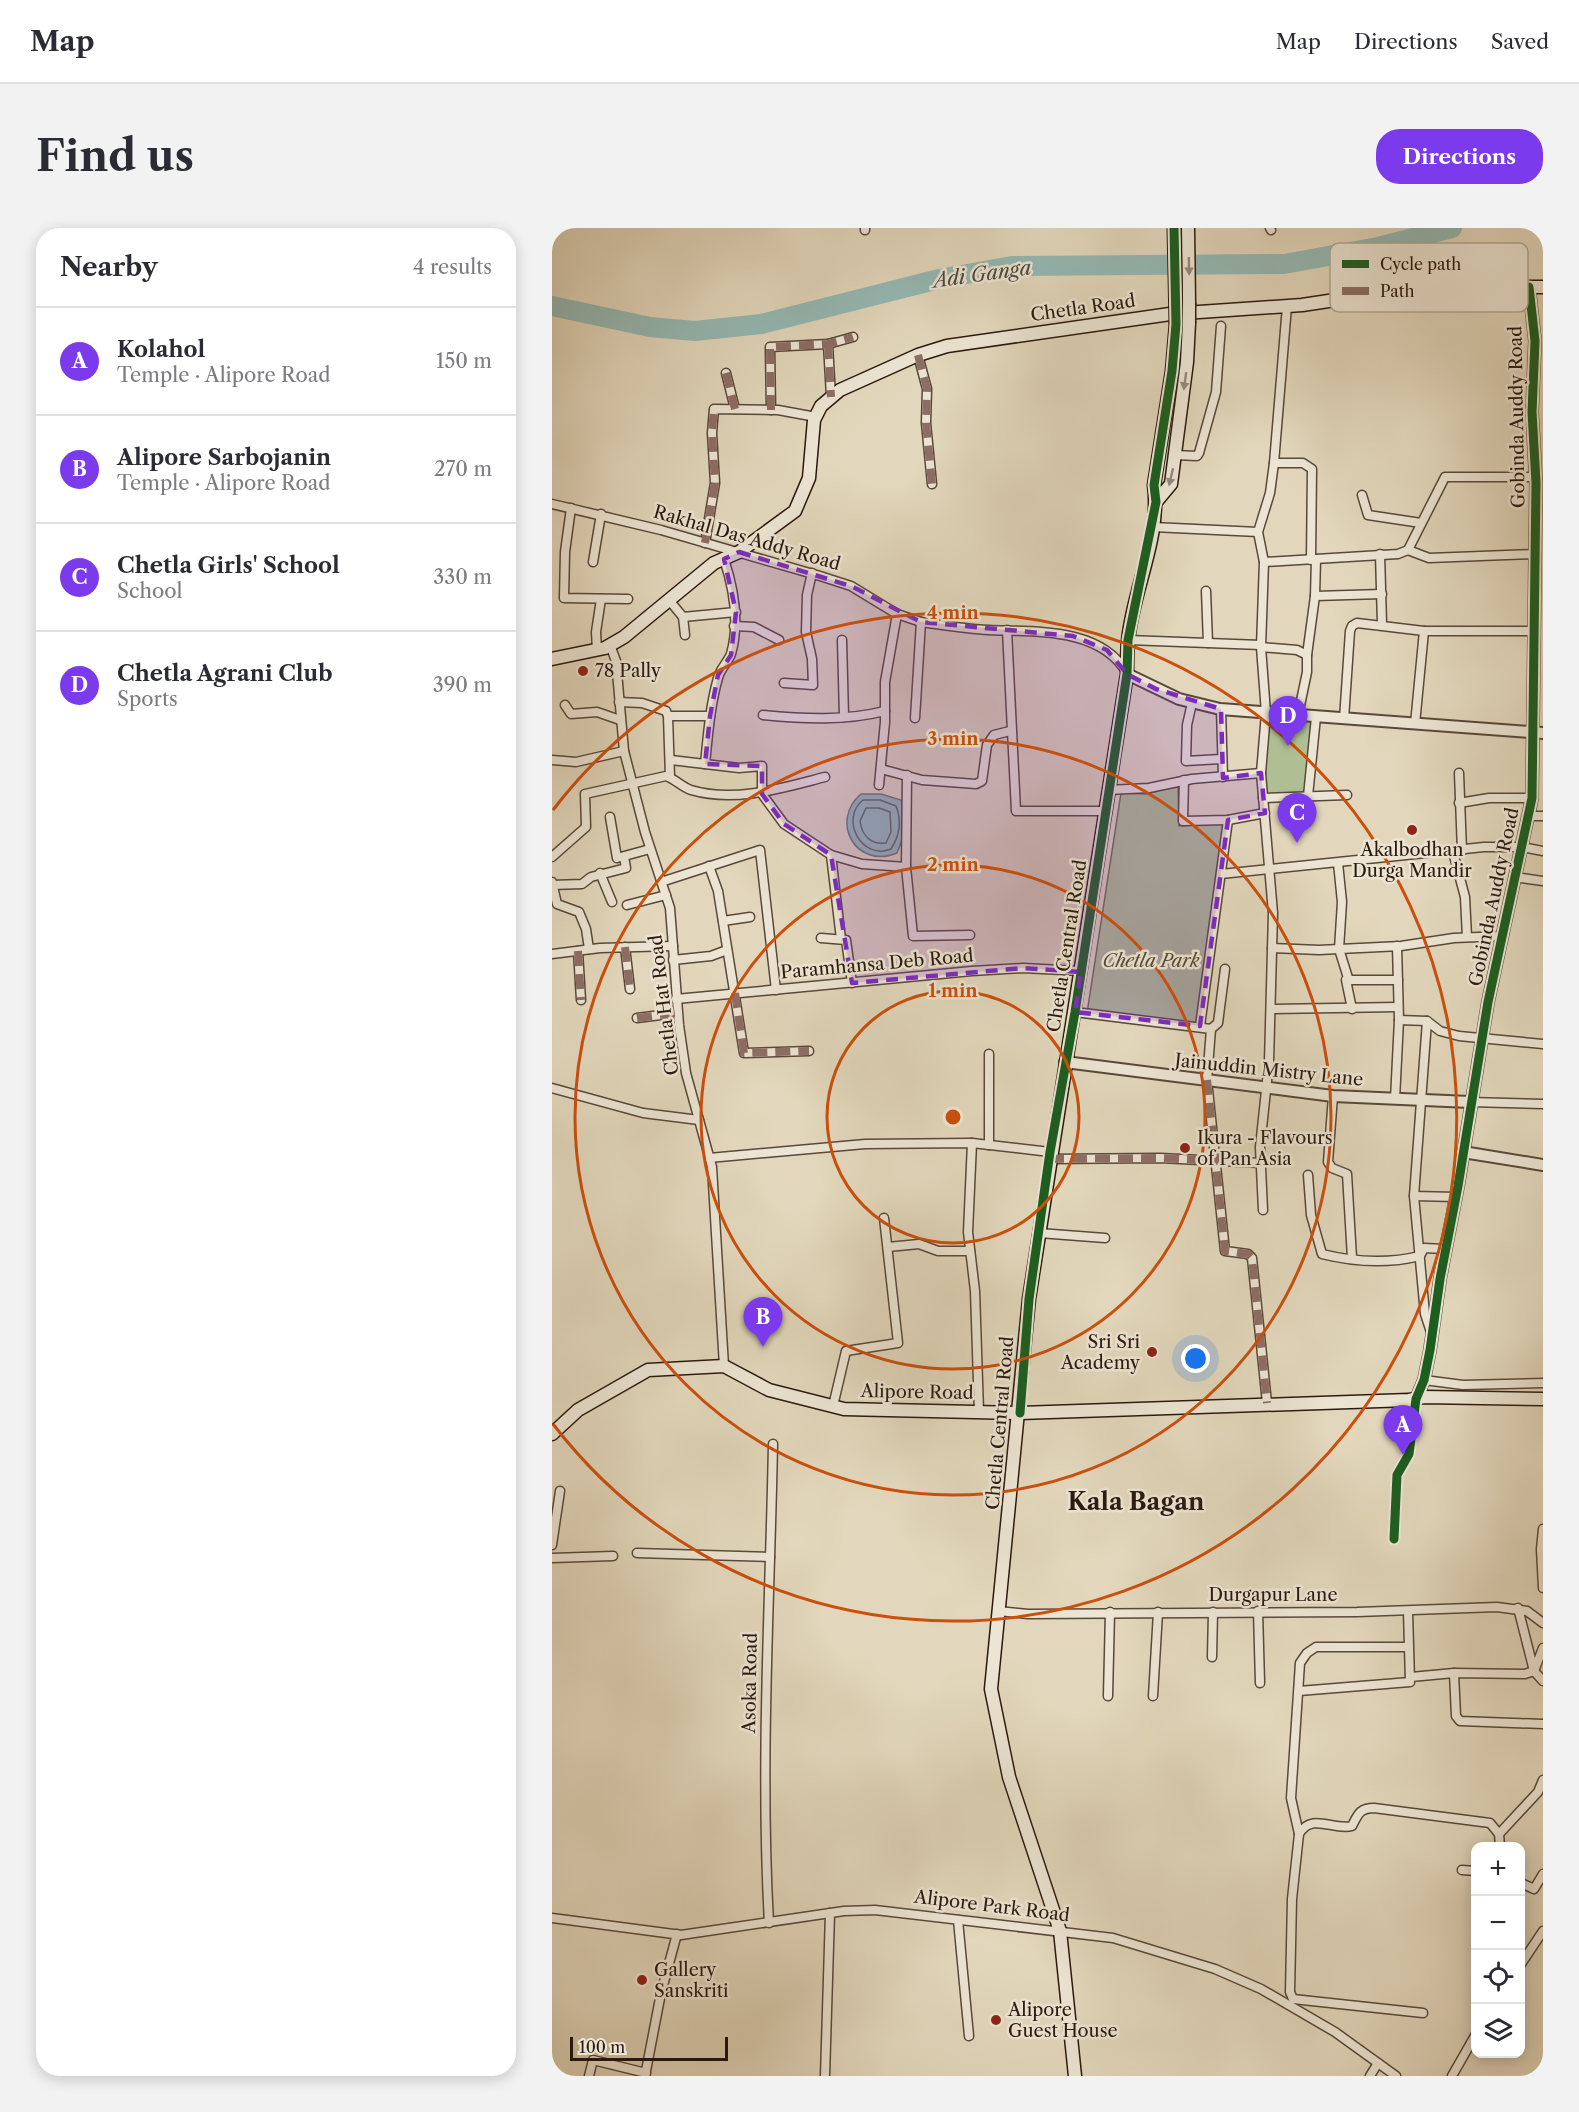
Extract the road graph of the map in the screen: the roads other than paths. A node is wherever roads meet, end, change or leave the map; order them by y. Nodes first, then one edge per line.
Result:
1 (1174, 228) edge
2 (1188, 228) edge
3 (1529, 287) joint
4 (1543, 287) edge
5 (1330, 301) edge
6 (1287, 306) junction
7 (1183, 323) junction
8 (1221, 326) dead end
9 (853, 337) dead end
10 (828, 344) junction
11 (918, 355) junction
12 (726, 373) dead end
13 (831, 397) junction
14 (735, 409) junction
15 (771, 410) junction
16 (816, 417) junction
17 (1175, 455) junction
18 (1274, 463) junction
19 (1535, 477) junction
20 (932, 484) dead end
21 (1362, 495) dead end
22 (1156, 502) junction
23 (552, 504) edge
24 (571, 508) junction
25 (601, 514) junction
26 (1421, 523) junction
27 (1153, 526) junction
28 (1258, 532) junction
29 (705, 543) junction
30 (1408, 550) junction
31 (739, 552) junction
32 (1380, 554) junction
33 (1534, 554) junction
34 (724, 559) junction
35 (1313, 559) junction
36 (593, 562) dead end
37 (1264, 562) junction
38 (812, 573) junction
39 (1206, 591) dead end
40 (1382, 594) junction
41 (1315, 596) junction
42 (628, 598) dead end
43 (601, 599) junction
44 (669, 600) junction
45 (736, 612) junction
46 (897, 614) junction
47 (683, 617) junction
48 (921, 622) junction
49 (1382, 624) junction
50 (734, 626) junction
51 (1007, 630) junction
52 (1424, 631) junction
53 (1533, 631) junction
54 (685, 635) dead end
55 (779, 640) dead end
56 (842, 640) dead end
57 (1128, 640) junction
58 (1208, 643) junction
59 (610, 645) junction
60 (1261, 646) junction
61 (597, 650) junction
62 (1307, 654) junction
63 (552, 658) edge
64 (1127, 674) junction
65 (784, 683) dead end
66 (619, 702) junction
67 (1192, 703) junction
68 (565, 705) dead end
69 (1221, 710) junction
70 (885, 711) junction
71 (1266, 713) junction
72 (1298, 715) junction
73 (668, 716) junction
74 (710, 716) junction
75 (763, 716) dead end
76 (844, 717) junction
77 (1316, 717) junction
78 (915, 718) dead end
79 (1344, 719) junction
80 (620, 720) junction
81 (1415, 724) junction
82 (1010, 731) junction
83 (1538, 733) edge
84 (624, 751) junction
85 (1221, 759) junction
86 (552, 760) edge
87 (671, 760) junction
88 (705, 764) junction
89 (881, 769) junction
90 (1261, 773) junction
91 (1459, 773) dead end
92 (907, 775) junction
93 (670, 777) junction
94 (825, 777) dead end
95 (1222, 777) junction
96 (1184, 780) junction
97 (632, 784) junction
98 (879, 785) dead end
99 (1108, 790) junction
100 (1536, 792) edge
101 (762, 794) junction
102 (1347, 795) dead end
103 (1308, 796) junction
104 (1263, 798) junction
105 (1459, 804) junction
106 (1104, 811) junction
107 (1265, 813) junction
108 (1529, 816) junction
109 (1543, 816) edge
110 (610, 817) dead end
111 (1228, 820) junction
112 (1522, 847) junction
113 (651, 849) junction
114 (1457, 851) junction
115 (1543, 851) edge
116 (831, 855) junction
117 (552, 856) edge
118 (624, 857) junction
119 (1338, 862) junction
120 (709, 867) junction
121 (906, 867) junction
122 (1270, 869) junction
123 (600, 873) junction
124 (1221, 874) junction
125 (1514, 877) junction
126 (1543, 881) edge
127 (662, 882) junction
128 (552, 884) edge
129 (666, 895) junction
130 (612, 902) dead end
131 (627, 905) dead end
132 (750, 917) dead end
133 (723, 921) junction
134 (970, 935) dead end
135 (1503, 936) junction
136 (821, 938) dead end
137 (1467, 938) junction
138 (841, 939) junction
139 (672, 946) junction
140 (1397, 946) junction
141 (625, 947) junction
142 (1272, 948) junction
143 (589, 949) junction
144 (1339, 949) junction
145 (727, 950) junction
146 (578, 951) junction
147 (552, 954) edge
148 (673, 960) junction
149 (1225, 969) dead end
150 (1081, 971) junction
151 (1398, 980) junction
152 (1349, 981) junction
153 (852, 983) junction
154 (630, 989) dead end
155 (776, 990) junction
156 (735, 993) junction
157 (676, 999) junction
158 (581, 1000) dead end
159 (1398, 1007) junction
160 (1272, 1009) junction
161 (1352, 1009) junction
162 (1075, 1012) junction
163 (677, 1013) junction
164 (637, 1018) dead end
165 (1399, 1020) junction
166 (1427, 1021) junction
167 (1200, 1026) junction
168 (1211, 1029) junction
169 (1482, 1037) junction
170 (1543, 1044) edge
171 (809, 1051) dead end
172 (989, 1054) dead end
173 (1065, 1062) junction
174 (1207, 1080) junction
175 (552, 1088) edge
176 (1267, 1088) junction
177 (1334, 1096) junction
178 (1395, 1099) junction
179 (1422, 1099) junction
180 (1470, 1102) junction
181 (1543, 1104) edge
182 (699, 1120) junction
183 (972, 1143) junction
184 (989, 1145) junction
185 (1463, 1152) junction
186 (1050, 1155) junction
187 (710, 1158) junction
188 (1216, 1162) junction
189 (1261, 1163) junction
190 (1543, 1165) edge
191 (1308, 1175) dead end
192 (1414, 1196) junction
193 (1456, 1197) junction
194 (1263, 1210) dead end
195 (884, 1218) dead end
196 (1039, 1233) junction
197 (1105, 1238) dead end
198 (888, 1246) junction
199 (1445, 1249) junction
200 (970, 1251) junction
201 (1420, 1256) junction
202 (1352, 1258) junction
203 (1432, 1336) junction
204 (724, 1366) junction
205 (1424, 1380) junction
206 (1543, 1383) edge
207 (1422, 1399) junction
208 (1543, 1401) edge
209 (1267, 1403) junction
210 (833, 1406) junction
211 (979, 1412) junction
212 (1020, 1413) junction
213 (552, 1434) edge
214 (773, 1444) dead end
215 (560, 1491) dead end
216 (1543, 1529) edge
217 (1394, 1539) dead end
218 (1542, 1542) edge
219 (552, 1545) edge
220 (636, 1553) dead end
221 (613, 1556) dead end
222 (770, 1557) junction
223 (552, 1558) edge
224 (1543, 1588) edge
225 (1518, 1608) junction
226 (998, 1611) junction
227 (1258, 1611) junction
228 (1408, 1611) junction
229 (1110, 1612) junction
230 (1158, 1612) junction
231 (1213, 1612) junction
232 (1543, 1623) edge
233 (1408, 1647) junction
234 (1543, 1648) edge
235 (1212, 1657) dead end
236 (1534, 1671) junction
237 (1454, 1673) junction
238 (1411, 1677) junction
239 (1543, 1681) edge
240 (1260, 1683) dead end
241 (1299, 1691) junction
242 (1108, 1696) dead end
243 (1153, 1696) dead end
244 (1543, 1724) edge
245 (1543, 1780) edge
246 (1299, 1834) junction
247 (1499, 1834) junction
248 (1500, 1842) edge
249 (1462, 1870) dead end
250 (1471, 1871) edge
251 (1543, 1874) edge
252 (1525, 1885) edge
253 (830, 1912) junction
254 (552, 1918) edge
255 (958, 1920) junction
256 (769, 1923) junction
257 (1060, 1931) junction
258 (1543, 1931) edge
259 (677, 1934) junction
260 (1525, 1958) edge
261 (1423, 2013) dead end
262 (969, 2036) dead end
263 (1471, 2043) edge
264 (1378, 2062) junction
265 (645, 2074) edge
266 (589, 2076) edge
267 (825, 2076) edge
268 (1075, 2076) edge
269 (1370, 2076) edge
270 (1396, 2076) edge
271 (1452, 2076) edge

1 - 7 main road, bridge
2 -> 7 main road, bridge
3 - 4 main road, Chetla Road
3 - 19 street, Gobinda Auddy Road
5 - 6 main road, Chetla Road
6 - 11 main road, Chetla Road
6 - 18 street
7 -> 17 main road
7 - 22 main road, Chetla Central Road
8 - 17 street
9 - 10 street
10 - 13 street
10 - 15 street
11 - 13 main road, Chetla Road
11 - 20 street
12 - 14 street
13 - 16 main road, Chetla Road
14 - 15 street
14 - 29 street
15 - 16 street
16 - 31 main road, Chetla Road
17 -> 22 main road
18 - 28 street
18 - 35 street
19 - 26 street
19 - 33 street, Gobinda Auddy Road
21 - 26 street
22 - 27 main road, Chetla Central Road
23 - 24 street, Rakhal Das Addy Road
24 - 25 street, Rakhal Das Addy Road
24 - 43 street
25 - 29 street, Rakhal Das Addy Road
25 - 36 street
26 - 30 street
27 - 28 street
27 - 57 main road, Chetla Central Road
28 - 37 street
29 - 31 street, Rakhal Das Addy Road
30 - 32 street
30 - 33 street
31 - 34 main road, Chetla Road
31 - 38 street, Rakhal Das Addy Road
32 - 35 street
32 - 40 street
33 - 53 street, Gobinda Auddy Road
34 - 44 main road, Chetla Road
34 - 45 street
35 - 37 street
35 - 41 street
37 - 60 street
38 - 46 street, Rakhal Das Addy Road
38 - 65 street
39 - 58 street
40 - 41 street
40 - 49 street
41 - 62 street
42 - 43 street
43 - 61 street
44 - 47 street
44 - 59 main road, Chetla Road
45 - 47 street
45 - 50 street
46 - 48 street, Rakhal Das Addy Road
46 - 70 street
47 - 54 street
48 - 51 street, Rakhal Das Addy Road
48 - 78 street
49 - 52 street
49 - 79 street
50 - 55 street
50 - 74 street
51 - 64 street, Rakhal Das Addy Road
51 - 82 street
52 - 53 street
52 - 81 street
53 - 83 street, Gobinda Auddy Road
56 - 76 street
57 - 58 street
57 - 64 main road, Chetla Central Road
58 - 60 street
59 - 61 main road, Chetla Road
59 - 66 street, Chetla Hat Road
60 - 62 street
60 - 71 street
61 - 63 main road, Chetla Road
62 - 72 street
64 - 67 street
64 - 99 main road, Chetla Central Road
66 - 73 street
66 - 80 street, Chetla Hat Road
67 - 69 street
67 - 85 street
68 - 80 street
69 - 71 street
69 - 85 street
70 - 76 street
70 - 89 street
71 - 72 street
71 - 90 street
72 - 77 street
73 - 74 street
73 - 87 street
74 - 88 street
75 - 76 street
77 - 79 street
77 - 103 street
79 - 81 street
80 - 84 street, Chetla Hat Road
81 - 83 street
82 - 92 street
82 - 106 street
83 - 100 street, Gobinda Auddy Road
84 - 86 street
84 - 97 street, Chetla Hat Road
85 - 95 street
87 - 88 street
87 - 93 street
88 - 101 street
89 - 92 street
89 - 98 street
90 - 95 street
90 - 104 street
91 - 105 street
92 - 121 street
93 - 97 street
93 - 101 street
94 - 101 street
95 - 96 street
96 - 99 street
96 - 111 street
97 - 113 street, Chetla Hat Road
97 - 117 street
99 - 106 main road, Chetla Central Road
100 - 105 street
100 - 108 street, Gobinda Auddy Road
101 - 116 street
102 - 103 street
103 - 104 street
104 - 107 street
105 - 114 street
106 - 150 main road, Chetla Central Road
107 - 111 street
107 - 122 street
108 - 109 street
108 - 112 street, Gobinda Auddy Road
110 - 118 street
111 - 124 street
112 - 114 street
112 - 115 street
112 - 125 street, Gobinda Auddy Road
113 - 118 street
113 - 127 street, Chetla Hat Road
114 - 119 street
114 - 137 street
116 - 121 street
116 - 138 street
118 - 123 street
119 - 122 street
119 - 144 street
120 - 127 street
120 - 133 street
120 - 155 street
121 - 134 street
122 - 124 street
122 - 142 street
123 - 128 street
123 - 130 street
124 - 167 street
125 - 126 street
125 - 135 street, Gobinda Auddy Road
127 - 129 street, Chetla Hat Road
128 - 143 street
129 - 131 street
129 - 139 street, Chetla Hat Road
132 - 133 street
133 - 145 street
135 - 137 street
135 - 169 street, Gobinda Auddy Road
136 - 138 street
137 - 140 street
138 - 153 street
139 - 141 street
139 - 148 street, Chetla Hat Road
140 - 144 street
140 - 151 street
141 - 143 street
141 - 154 street
142 - 144 street
142 - 160 street
143 - 146 street
144 - 152 street
145 - 148 street
145 - 156 street
146 - 147 street
146 - 158 street
148 - 157 street, Chetla Hat Road
149 - 168 street
150 - 153 street, Paramhansa Deb Road
150 - 162 main road, Chetla Central Road
151 - 152 street
151 - 159 street
152 - 161 street
153 - 155 street, Paramhansa Deb Road
155 - 156 street, Paramhansa Deb Road
156 - 157 street, Paramhansa Deb Road
156 - 171 street
157 - 163 street, Chetla Hat Road
159 - 161 street
159 - 165 street
160 - 161 street
160 - 176 street
162 - 167 street
162 - 173 main road, Chetla Central Road
163 - 164 street
163 - 182 street, Chetla Hat Road
165 - 166 street
165 - 178 street
166 - 169 street
166 - 179 street
167 - 168 street
168 - 174 street
169 - 170 street
169 - 180 street, Gobinda Auddy Road
172 - 184 street
173 - 174 street, Jainuddin Mistry Lane
173 - 186 main road, Chetla Central Road
174 - 176 street, Jainuddin Mistry Lane
174 - 188 street
175 - 182 street
176 - 177 street, Jainuddin Mistry Lane
176 - 189 street
177 - 178 street, Jainuddin Mistry Lane
177 - 202 street
178 - 179 street, Jainuddin Mistry Lane
179 - 180 street, Jainuddin Mistry Lane
179 - 192 street
180 - 181 street
180 - 185 street, Gobinda Auddy Road
182 - 187 street, Chetla Hat Road
183 - 184 street
183 - 187 street
183 - 200 street
184 - 186 street
185 - 190 street
185 - 193 street, Gobinda Auddy Road
186 - 188 street
186 - 196 main road, Chetla Central Road
187 - 204 street, Chetla Hat Road
188 - 189 street
188 - 209 street
189 - 194 street
191 - 202 street
192 - 193 street
192 - 201 street
193 - 199 street, Gobinda Auddy Road
195 - 198 street
196 - 197 street
196 - 212 main road, Chetla Central Road
198 - 200 street
198 - 210 street
199 - 201 street
199 - 203 street, Gobinda Auddy Road
200 - 211 street
201 - 202 street
201 - 203 street
203 - 205 street, Gobinda Auddy Road
204 - 210 main road, Alipore Road
204 - 213 main road
205 - 206 street
205 - 207 street, Gobinda Auddy Road
207 - 208 main road, Alipore Road
207 - 209 main road, Alipore Road
207 - 217 street
209 - 212 main road, Alipore Road
210 - 211 main road, Alipore Road
211 - 212 main road, Alipore Road
212 - 226 main road, Chetla Central Road
214 - 222 street, Asoka Road
215 - 219 street
216 - 218 street
218 - 224 street
220 - 222 street
221 - 223 street
222 - 256 street, Asoka Road
225 - 228 street, Durgapur Lane
225 - 232 street
225 - 236 street
226 - 229 street, Durgapur Lane
226 - 257 main road, Chetla Central Road
227 - 228 street, Durgapur Lane
227 - 231 street, Durgapur Lane
227 - 240 street
228 - 233 street
229 - 230 street, Durgapur Lane
229 - 242 street
230 - 231 street, Durgapur Lane
230 - 243 street
231 - 235 street
233 - 238 street
233 - 241 street
234 - 236 street
236 - 237 street
236 - 239 street
237 - 238 street
237 - 244 street
238 - 241 street
241 - 246 street
245 - 247 street
246 - 247 street
246 - 261 street
247 - 248 street
249 - 250 street
251 - 252 street
253 - 255 street, Alipore Park Road
253 - 256 street, Alipore Park Road
253 - 267 street
254 - 259 street, Alipore Park Road
255 - 257 street, Alipore Park Road
255 - 262 street
256 - 259 street, Alipore Park Road
257 - 264 street, Alipore Park Road
257 - 268 main road, Chetla Central Road
258 - 260 street
259 - 265 street
263 - 271 street
264 - 269 street
264 - 270 street, Alipore Park Road
265 - 266 street

